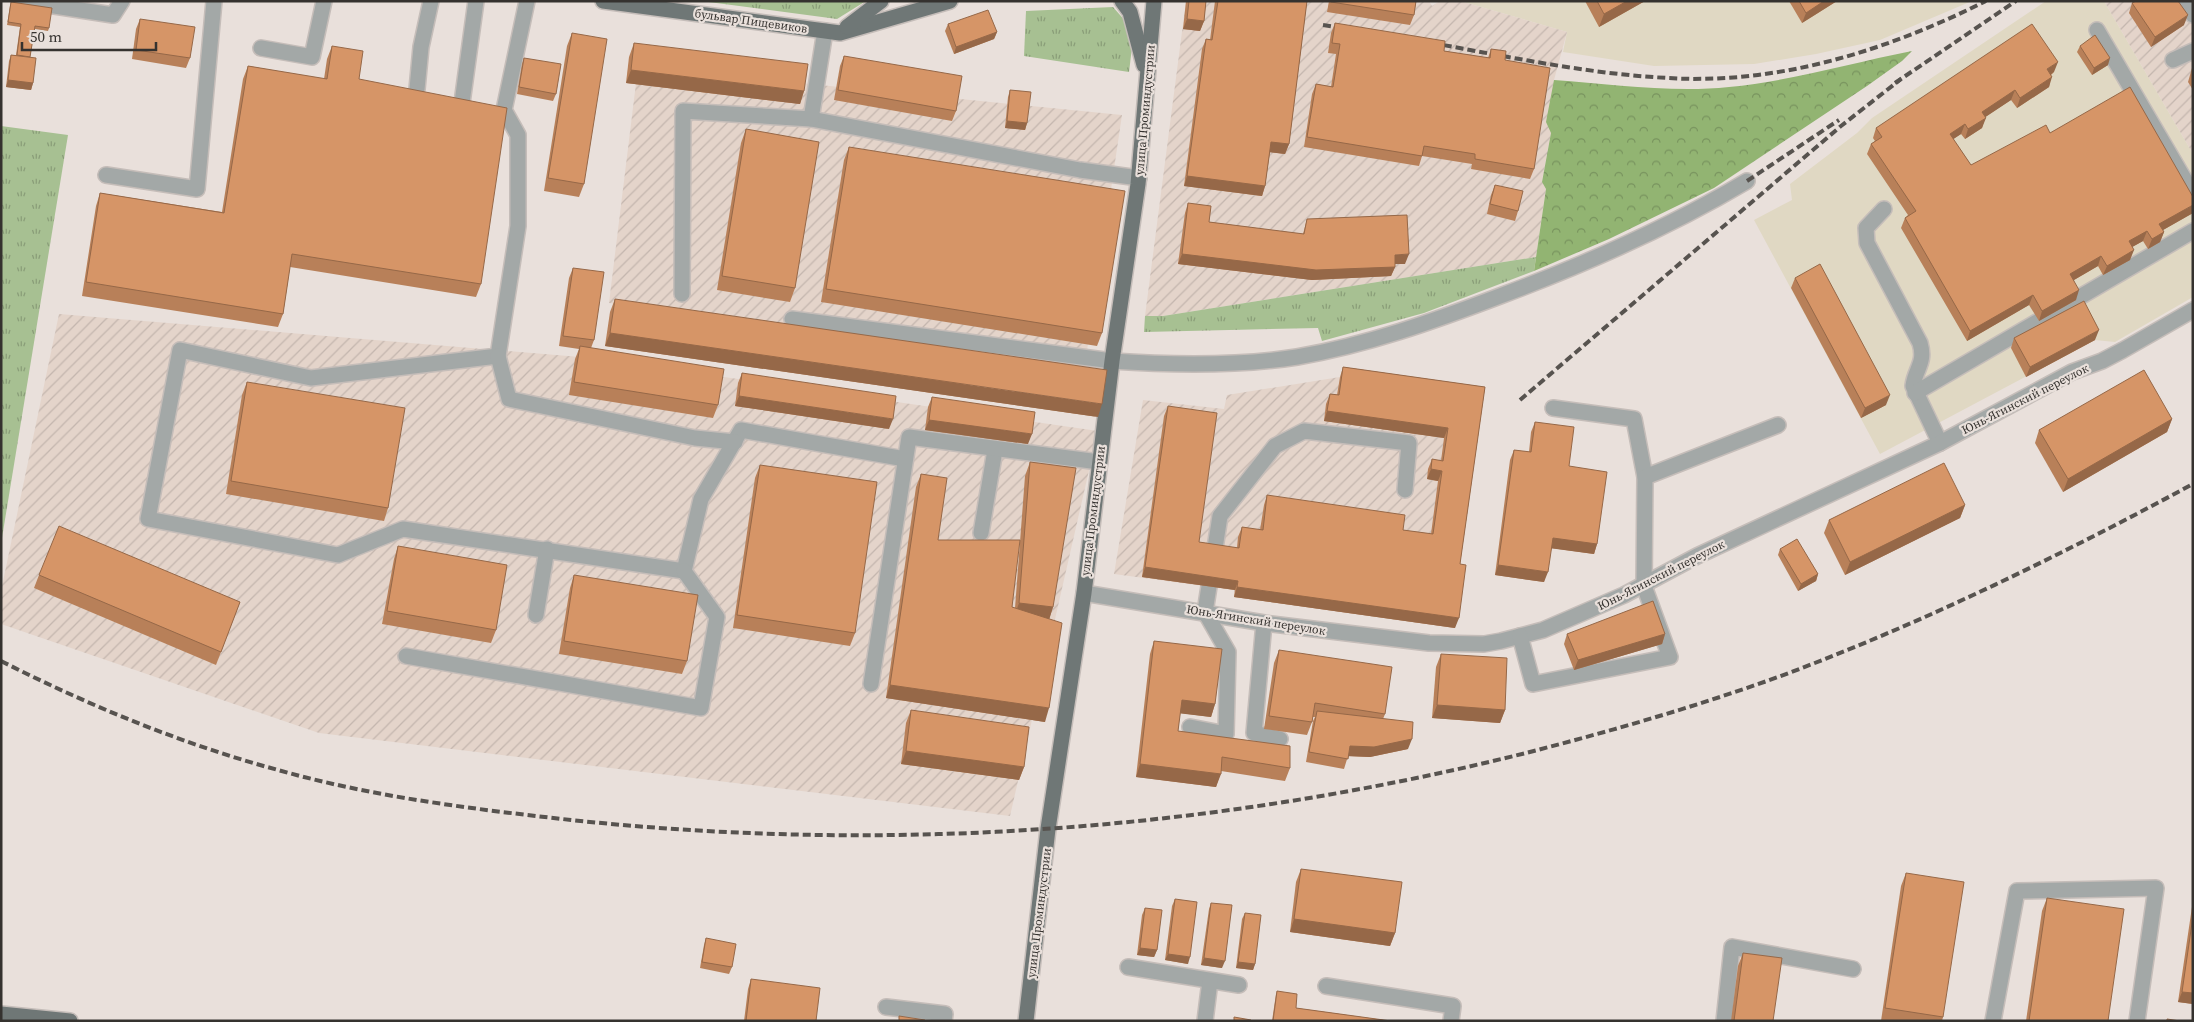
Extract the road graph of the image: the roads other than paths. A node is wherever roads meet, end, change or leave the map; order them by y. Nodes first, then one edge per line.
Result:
1 (22, 1) edge
2 (122, 1) edge
3 (214, 1) edge
4 (324, 1) edge
5 (431, 1) edge
6 (476, 1) edge
7 (526, 1) edge
8 (603, 1) edge
9 (882, 1) edge
10 (950, 1) edge
11 (1122, 1) edge
12 (1154, 1) edge
13 (2186, 1) edge
14 (2193, 15) edge
15 (2097, 30) dead end
16 (832, 32) junction
17 (261, 48) dead end
18 (2193, 51) edge
19 (2173, 60) dead end
20 (1148, 83) junction
21 (416, 89) edge
22 (460, 110) edge
23 (811, 119) junction
24 (106, 175) dead end
25 (1139, 178) junction
26 (1747, 181) dead end
27 (2193, 194) edge
28 (1884, 208) dead end
29 (2193, 231) edge
30 (682, 294) dead end
31 (2193, 310) edge
32 (792, 319) dead end
33 (498, 356) junction
34 (1112, 361) junction
35 (1915, 393) junction
36 (1553, 408) dead end
37 (1778, 426) dead end
38 (734, 442) junction
39 (1940, 443) junction
40 (996, 450) junction
41 (906, 459) junction
42 (1099, 462) junction
43 (1645, 477) junction
44 (1405, 490) dead end
45 (981, 533) dead end
46 (547, 549) junction
47 (684, 571) junction
48 (1644, 586) junction
49 (1084, 593) junction
50 (1205, 612) junction
51 (536, 614) dead end
52 (1264, 623) junction
53 (1520, 636) junction
54 (406, 656) dead end
55 (870, 684) dead end
56 (1190, 727) dead end
57 (1280, 739) dead end
58 (1128, 967) dead end
59 (1853, 969) dead end
60 (1210, 981) junction
61 (1238, 985) dead end
62 (1326, 986) dead end
63 (886, 1007) dead end
64 (1, 1014) edge
65 (70, 1021) edge
66 (944, 1021) edge
67 (1026, 1021) edge
68 (1205, 1021) edge
69 (1451, 1021) edge
70 (1724, 1021) edge
71 (1994, 1021) edge
72 (2137, 1021) edge

1 - 2 street
3 - 24 street
4 - 17 street
5 - 21 street
6 - 22 street
7 - 33 street
8 - 16 main road, бульвар Пищевиков
9 - 16 main road
10 - 16 main road, бульвар Пищевиков
11 - 20 main road
12 - 20 main road, улица Проминдустрии
13 - 14 street
15 - 27 street
16 - 23 street
18 - 19 street
20 - 25 main road, улица Проминдустрии
23 - 25 street
23 - 30 street
25 - 34 main road, улица Проминдустрии
26 - 34 street
28 - 35 street
29 - 35 street
31 - 39 street, Юнь-Ягинский переулок
32 - 34 street
33 - 38 street
33 - 46 street
34 - 42 main road, улица Проминдустрии
35 - 39 street
36 - 43 street
37 - 43 street
38 - 41 street
38 - 47 street
39 - 48 street, Юнь-Ягинский переулок
40 - 41 street
40 - 42 street
40 - 45 street
41 - 55 street
42 - 49 main road, улица Проминдустрии
43 - 48 street
44 - 50 street
46 - 47 street
46 - 51 street
47 - 54 street
48 - 53 street, Юнь-Ягинский переулок
48 - 53 street
49 - 50 street, Юнь-Ягинский переулок
49 - 67 main road, улица Проминдустрии
50 - 52 street, Юнь-Ягинский переулок
50 - 56 street
52 - 53 street, Юнь-Ягинский переулок
52 - 57 street
58 - 60 street
59 - 70 street
60 - 61 street
60 - 68 street
62 - 69 street
63 - 66 street
64 - 65 main road
71 - 72 street

